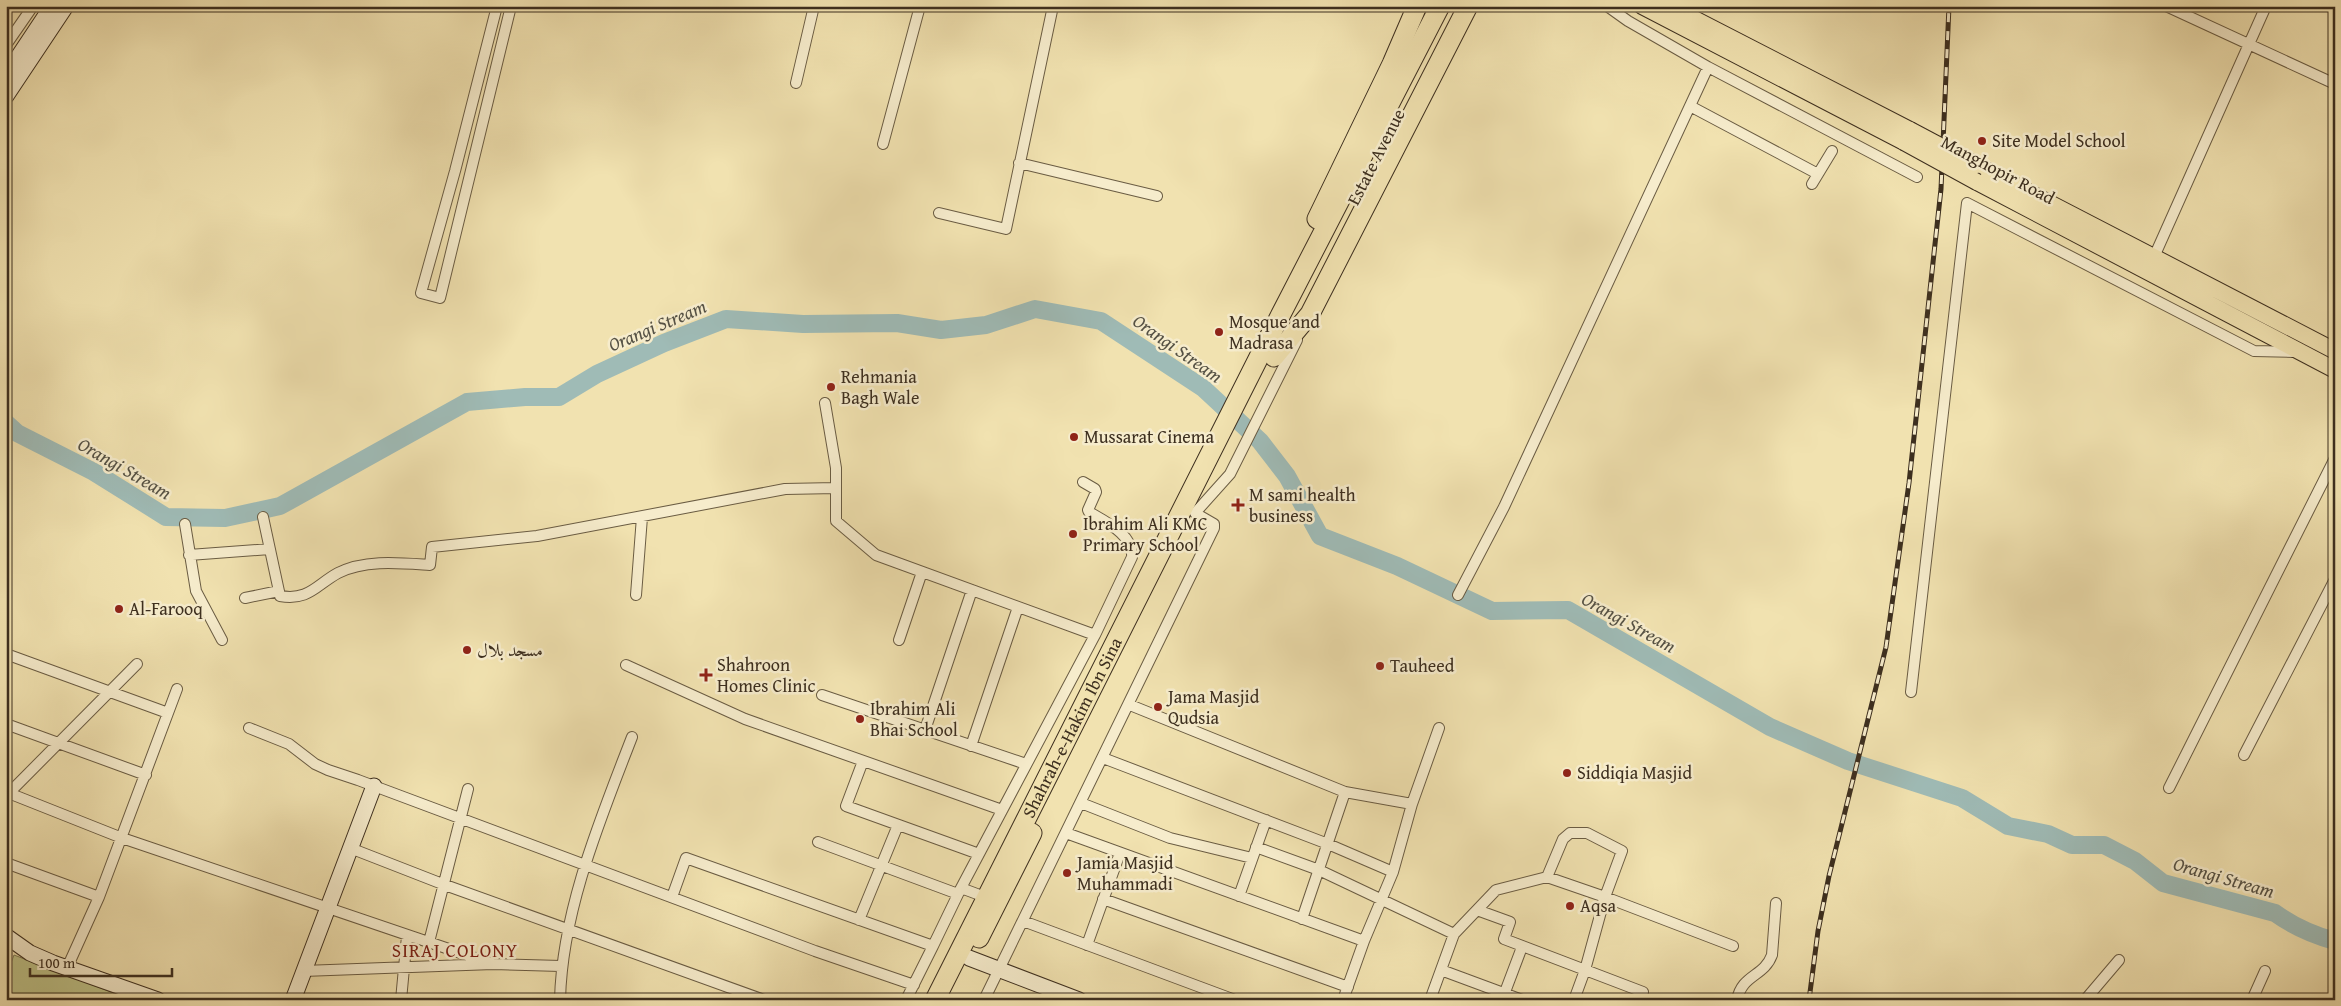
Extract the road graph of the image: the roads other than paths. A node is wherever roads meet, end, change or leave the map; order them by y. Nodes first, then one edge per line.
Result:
1 (33, 6) edge
2 (52, 6) edge
3 (66, 6) edge
4 (497, 6) edge
5 (511, 6) edge
6 (814, 6) edge
7 (920, 6) edge
8 (1053, 6) edge
9 (1417, 6) edge
10 (1426, 6) edge
11 (1440, 6) edge
12 (1607, 6) edge
13 (1642, 6) edge
14 (1669, 6) edge
15 (2166, 6) edge
16 (2266, 6) edge
17 (1463, 7) edge
18 (10, 33) edge
19 (2248, 44) junction
20 (6, 45) edge
21 (1392, 64) junction
22 (1708, 67) junction
23 (6, 75) edge
24 (796, 83) dead end
25 (2335, 84) edge
26 (6, 96) edge
27 (1690, 106) junction
28 (1907, 136) junction
29 (883, 144) dead end
30 (1832, 151) dead end
31 (1019, 163) junction
32 (455, 171) junction
33 (470, 174) junction
34 (1818, 174) junction
35 (1917, 177) dead end
36 (1812, 184) dead end
37 (1157, 196) dead end
38 (939, 213) dead end
39 (2154, 257) junction
40 (1304, 311) junction
41 (2335, 351) edge
42 (2300, 352) junction
43 (1268, 354) junction
44 (2335, 370) edge
45 (824, 403) dead end
46 (2335, 458) edge
47 (1216, 459) junction
48 (1082, 482) dead end
49 (836, 488) junction
50 (1194, 513) junction
51 (263, 517) dead end
52 (642, 517) junction
53 (185, 524) dead end
54 (270, 549) junction
55 (189, 555) junction
56 (922, 572) junction
57 (2335, 579) edge
58 (972, 590) junction
59 (279, 591) junction
60 (636, 595) dead end
61 (1458, 595) dead end
62 (245, 598) dead end
63 (1018, 607) junction
64 (1095, 635) junction
65 (222, 640) dead end
66 (899, 640) dead end
67 (6, 654) edge
68 (137, 664) dead end
69 (626, 665) dead end
70 (177, 689) dead end
71 (112, 692) junction
72 (1911, 692) dead end
73 (822, 695) dead end
74 (1130, 705) junction
75 (168, 713) junction
76 (6, 724) edge
77 (249, 728) dead end
78 (1438, 728) dead end
79 (925, 730) junction
80 (632, 737) dead end
81 (60, 743) junction
82 (971, 746) junction
83 (2244, 755) dead end
84 (1103, 758) junction
85 (863, 761) junction
86 (1026, 764) junction
87 (146, 775) junction
88 (374, 786) junction
89 (2169, 788) dead end
90 (468, 789) dead end
91 (1345, 792) junction
92 (7, 794) edge
93 (1081, 803) junction
94 (1412, 804) junction
95 (1002, 810) junction
96 (462, 820) junction
97 (1266, 820) junction
98 (898, 825) junction
99 (1066, 833) junction
100 (122, 838) junction
101 (818, 842) dead end
102 (1328, 844) junction
103 (1256, 847) junction
104 (350, 848) junction
105 (1120, 853) junction
106 (979, 854) junction
107 (1252, 858) junction
108 (6, 863) edge
109 (585, 865) junction
110 (881, 866) junction
111 (1319, 870) junction
112 (1394, 872) junction
113 (1547, 877) junction
114 (445, 885) junction
115 (959, 891) junction
116 (1239, 896) junction
117 (672, 897) junction
118 (985, 897) junction
119 (1605, 897) junction
120 (99, 898) junction
121 (1103, 899) junction
122 (1382, 899) junction
123 (1776, 903) dead end
124 (329, 907) junction
125 (1477, 910) junction
126 (1302, 919) junction
127 (859, 920) junction
128 (1023, 921) junction
129 (570, 929) junction
130 (1454, 934) junction
131 (407, 936) junction
132 (1364, 941) junction
133 (8, 942) edge
134 (429, 942) junction
135 (1087, 945) junction
136 (934, 946) junction
137 (1733, 946) dead end
138 (1522, 947) junction
139 (969, 958) junction
140 (2119, 960) dead end
141 (493, 964) junction
142 (561, 966) junction
143 (67, 968) junction
144 (404, 969) junction
145 (999, 970) junction
146 (1441, 970) junction
147 (1585, 970) junction
148 (303, 971) junction
149 (2265, 971) dead end
150 (914, 985) junction
151 (1348, 987) junction
152 (1642, 992) dead end
153 (1503, 996) edge
154 (141, 997) edge
155 (158, 1000) edge
156 (293, 1000) edge
157 (402, 1000) edge
158 (560, 1000) edge
159 (764, 1000) edge
160 (906, 1000) edge
161 (935, 1000) edge
162 (949, 1000) edge
163 (984, 1000) edge
164 (1079, 1000) edge
165 (1235, 1000) edge
166 (1343, 1000) edge
167 (1430, 1000) edge
168 (1522, 1000) edge
169 (1574, 1000) edge
170 (1737, 1000) edge
171 (2085, 1000) edge
172 (2252, 1000) edge

1 - 18 street
2 - 23 street
3 - 26 street
4 - 32 street
5 - 33 street
6 - 24 street
7 - 29 street
8 - 31 street
9 - 21 highway
10 - 21 highway
11 - 43 highway
12 - 22 street
13 - 28 main road, Manghopir Road
14 - 28 main road, Manghopir Road
15 - 19 street
16 - 19 street
17 - 40 highway, Estate Avenue
18 - 20 street
19 - 25 street
19 - 39 street
21 - 43 highway
22 - 27 street
22 - 35 street
27 - 34 street
27 - 61 street
28 - 39 main road, Manghopir Road, bridge
28 - 42 main road, Manghopir Road, bridge
30 - 34 street
31 - 37 street
31 - 38 street
32 - 33 street
32 - 33 street
34 - 36 street
39 - 41 main road, Manghopir Road
40 - 43 highway, Estate Avenue
40 - 50 street
42 - 44 main road, Manghopir Road
42 - 72 street
43 - 47 highway
45 - 49 street
46 - 89 street
47 - 50 highway, Shahrah-e-Hakim Ibn Sina
47 - 118 highway, Shahrah-e-Hakim Ibn Sina
48 - 64 street
49 - 52 street
49 - 56 street
50 - 74 street
50 - 139 highway, Shahrah-e-Hakim Ibn Sina
51 - 54 street
52 - 59 street
52 - 60 street
53 - 55 street
54 - 55 street
54 - 59 street
55 - 65 street
56 - 58 street
56 - 66 street
57 - 83 street
58 - 63 street
58 - 79 street
59 - 62 street
63 - 64 street
63 - 82 street
64 - 86 street
67 - 71 street
68 - 71 street
69 - 85 street
70 - 75 street
71 - 75 street
71 - 81 street
73 - 79 street
74 - 84 street
74 - 91 street
75 - 87 street
76 - 81 street
77 - 88 street
78 - 94 street
79 - 82 street
80 - 109 street
81 - 87 street
81 - 92 street
82 - 86 street
84 - 93 street
84 - 97 street
85 - 95 street
85 - 98 street
86 - 95 street
87 - 100 street
88 - 96 street
88 - 104 street
90 - 96 street
91 - 94 street
91 - 102 street
92 - 100 street
93 - 99 street
93 - 107 street
94 - 112 street
95 - 106 street
96 - 109 street
96 - 114 street
97 - 102 street
97 - 103 street
98 - 106 street
98 - 110 street
99 - 105 street
99 - 128 street
100 - 120 street
100 - 124 street
101 - 110 street
102 - 111 street
102 - 112 street
103 - 107 street
103 - 111 street
104 - 114 street
104 - 124 street
105 - 116 street
105 - 121 street
106 - 115 street
107 - 116 street
108 - 120 street
109 - 117 street
109 - 129 street
110 - 115 street
110 - 127 street
111 - 122 street
111 - 126 street
112 - 122 street
113 - 119 street
113 - 119 street
113 - 125 street
114 - 129 street
114 - 134 street
115 - 118 street
115 - 136 street
116 - 126 street
117 - 127 street
117 - 150 street
118 - 161 highway, Shahrah-e-Hakim Ibn Sina
119 - 137 street
119 - 147 street
120 - 143 street
121 - 135 street
121 - 151 street
122 - 130 street
122 - 132 street
123 - 170 street
124 - 131 street
124 - 148 street
125 - 130 street
125 - 138 street
126 - 132 street
127 - 136 street
128 - 135 street
128 - 145 street
129 - 142 street
129 - 159 street
130 - 146 street
131 - 134 street
131 - 144 street
132 - 151 street
133 - 143 street
134 - 141 street
135 - 165 street
136 - 150 street
138 - 147 street
138 - 153 street
139 - 145 street
139 - 162 highway, Shahrah-e-Hakim Ibn Sina
140 - 171 street
141 - 142 street
141 - 144 street
142 - 158 street
143 - 154 street
144 - 148 street
144 - 157 street
145 - 163 street
145 - 164 street
146 - 153 street
146 - 167 street
147 - 152 street
147 - 169 street
148 - 156 street
149 - 172 street
150 - 160 street
151 - 166 street
153 - 168 street
154 - 155 street

